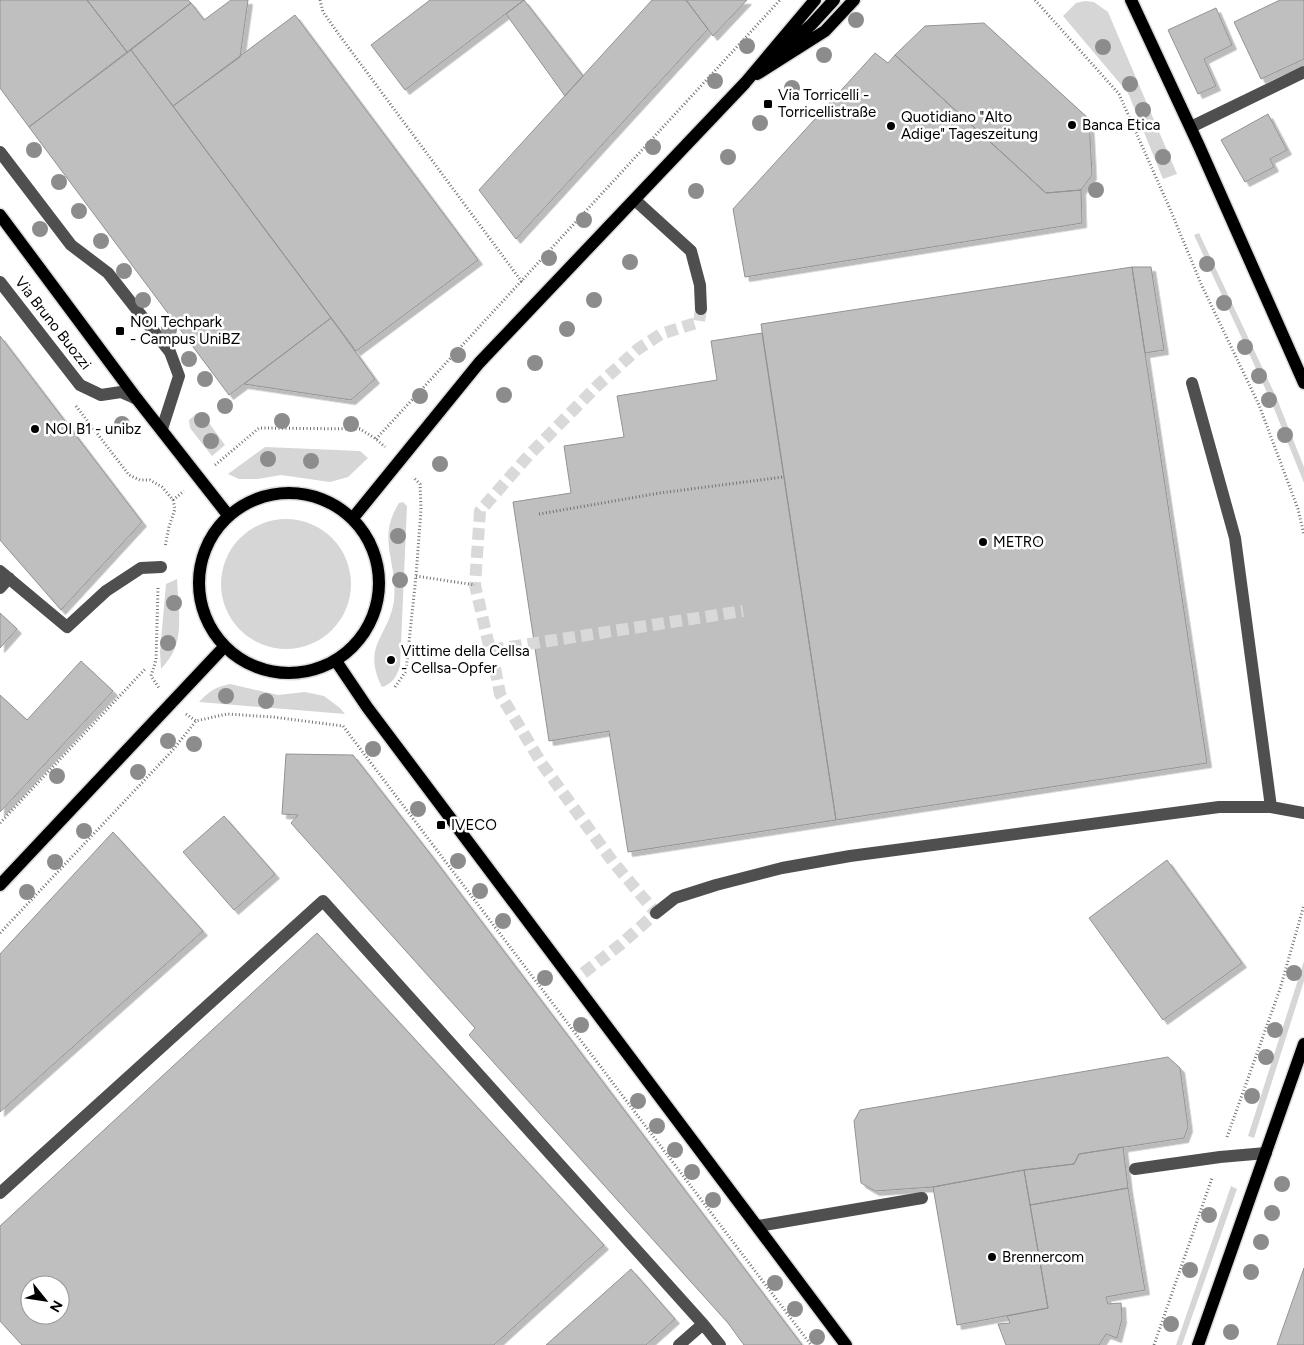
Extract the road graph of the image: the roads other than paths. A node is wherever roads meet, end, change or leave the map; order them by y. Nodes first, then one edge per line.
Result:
1 (815, 0) edge
2 (834, 0) edge
3 (854, 0) edge
4 (1131, 0) edge
5 (1304, 72) edge
6 (745, 83) junction
7 (1191, 127) junction
8 (0, 152) edge
9 (635, 200) junction
10 (0, 215) edge
11 (0, 282) edge
12 (702, 309) tunnel mouth
13 (1192, 383) dead end
14 (1304, 383) edge
15 (137, 399) junction
16 (162, 429) junction
17 (228, 515) junction
18 (353, 518) junction
19 (161, 567) dead end
20 (5, 575) edge
21 (0, 588) edge
22 (224, 647) junction
23 (336, 661) junction
24 (1271, 807) junction
25 (1304, 813) edge
26 (0, 885) edge
27 (656, 913) dead end
28 (1304, 1044) edge
29 (1266, 1153) junction
30 (1135, 1169) dead end
31 (0, 1193) edge
32 (922, 1198) dead end
33 (758, 1226) junction
34 (703, 1324) junction
35 (679, 1345) edge
36 (720, 1345) edge
37 (846, 1345) edge
38 (1198, 1345) edge

1 - 6 main road
2 - 6 main road
3 - 6 main road
4 - 7 main road
5 - 7 street
6 - 9 main road
7 - 14 main road
8 - 16 street
9 - 12 street
9 - 18 main road
10 - 15 main road
11 - 15 street, Via Bruno Buozzi
13 - 24 street
15 - 16 main road
16 - 17 main road
17 - 18 main road
17 - 22 main road
18 - 23 main road
19 - 20 street
20 - 21 street
22 - 23 main road
22 - 26 main road
23 - 33 main road
24 - 25 street
24 - 27 street
28 - 29 main road
29 - 30 street
29 - 38 main road
31 - 34 street
32 - 33 street
33 - 37 main road
34 - 35 street
34 - 36 street

